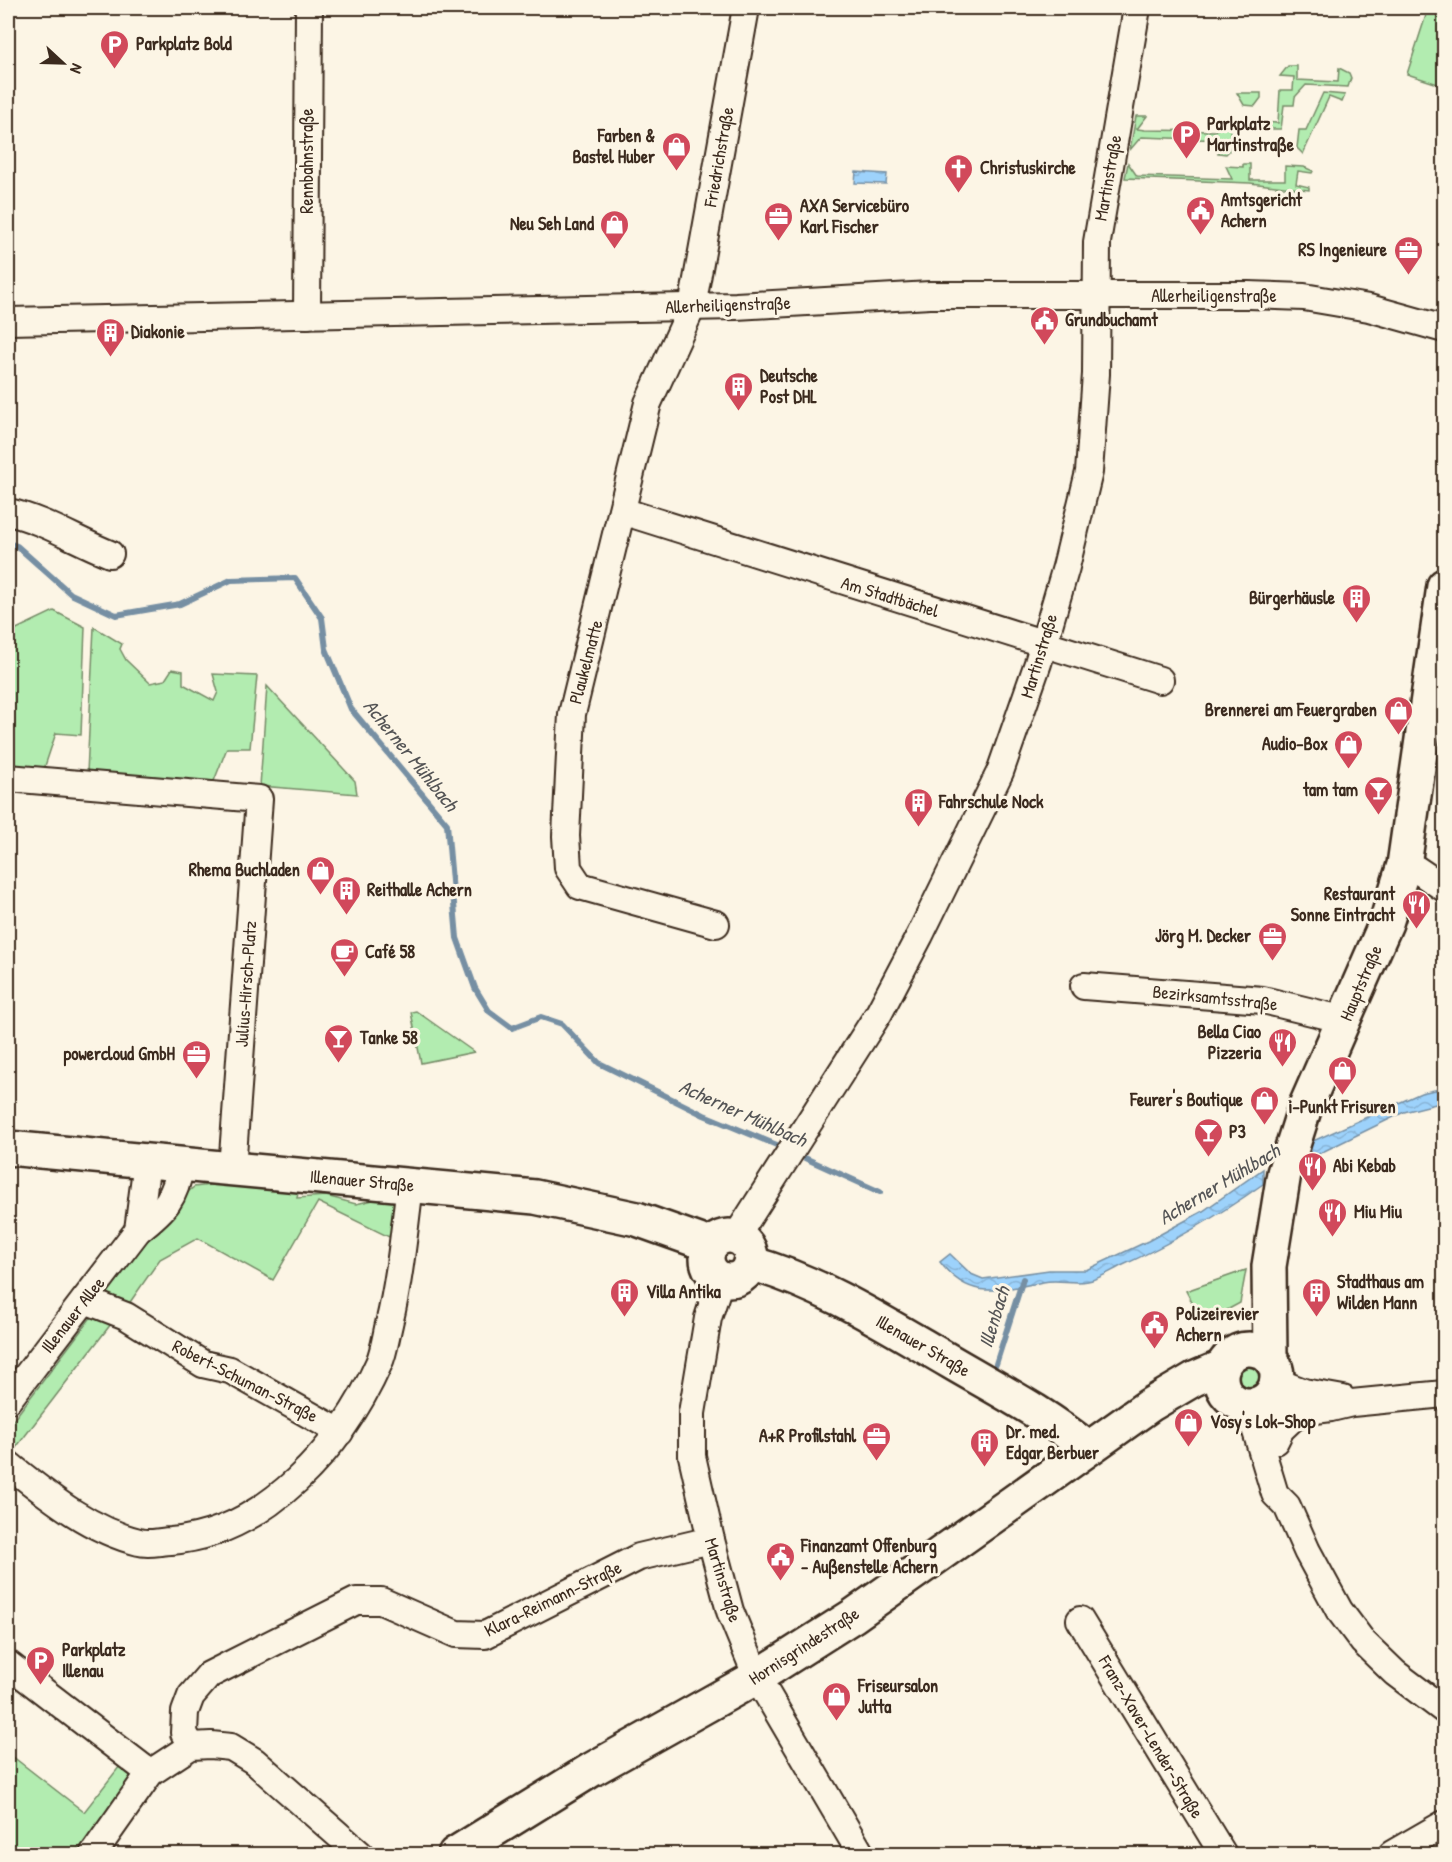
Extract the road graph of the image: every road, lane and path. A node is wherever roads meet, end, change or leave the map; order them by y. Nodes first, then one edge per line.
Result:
1 (309, 8) edge
2 (746, 8) edge
3 (1137, 8) edge
4 (1098, 297) junction
5 (692, 307) junction
6 (307, 315) junction
7 (8, 321) edge
8 (1444, 329) edge
9 (622, 511) junction
10 (8, 512) edge
11 (110, 554) dead end
12 (1444, 586) edge
13 (1044, 643) junction
14 (1160, 680) dead end
15 (8, 778) edge
16 (1404, 865) junction
17 (1444, 888) edge
18 (716, 924) dead end
19 (1084, 986) dead end
20 (1345, 1020) junction
21 (8, 1148) edge
22 (147, 1161) junction
23 (181, 1164) junction
24 (232, 1169) junction
25 (410, 1185) junction
26 (138, 1230) junction
27 (732, 1250) junction
28 (721, 1278) joint
29 (85, 1300) junction
30 (1252, 1381) junction
31 (1444, 1394) edge
32 (8, 1400) edge
33 (1352, 1403) junction
34 (1299, 1412) junction
35 (340, 1432) junction
36 (1275, 1441) junction
37 (1087, 1448) junction
38 (8, 1464) edge
39 (1287, 1506) junction
40 (711, 1540) junction
41 (1080, 1620) dead end
42 (8, 1664) edge
43 (757, 1677) junction
44 (1444, 1710) edge
45 (191, 1746) junction
46 (150, 1773) junction
47 (1444, 1824) edge
48 (93, 1854) edge
49 (360, 1854) edge
50 (455, 1854) edge
51 (861, 1854) edge
52 (1222, 1854) edge
53 (1392, 1854) edge

1 - 6 street, Rennbahnstraße
2 - 5 street, Friedrichstraße
3 - 4 street, Martinstraße
4 - 5 street, Allerheiligenstraße
4 - 8 street, Allerheiligenstraße
4 - 13 street, Martinstraße
5 - 6 street, Allerheiligenstraße
5 - 9 street, Plaukelmatte
6 - 7 street, Allerheiligenstraße
9 - 13 street, Am Stadtbächel
9 - 18 street, Plaukelmatte
10 - 11 street
12 - 16 main road, Hauptstraße
13 - 14 street, Am Stadtbächel
13 - 27 street, Martinstraße
15 - 24 street, Julius-Hirsch-Platz
16 - 17 street
16 - 20 main road, Hauptstraße
19 - 20 street, Bezirksamtsstraße
20 - 30 main road, Hauptstraße
21 - 22 main road, Illenauer Straße
22 - 23 main road, Illenauer Straße
22 - 26 street, Illenauer Allee
23 - 24 main road, Illenauer Straße
23 - 26 street, Illenauer Allee
24 - 25 main road, Illenauer Straße
25 - 27 main road, Illenauer Straße
25 - 35 street, Robert-Schuman-Straße
26 - 29 street, Illenauer Allee
27 - 28 main road
27 - 37 main road, Illenauer Straße
28 - 40 street, Martinstraße
29 - 32 street, Illenauer Allee
29 - 35 street, Robert-Schuman-Straße
30 - 33 street
30 - 34 street
30 - 36 street
30 - 37 main road, Hornisgrindestraße
30 - 39 street
31 - 33 street
33 - 34 street
34 - 36 street
35 - 38 street, Robert-Schuman-Straße
36 - 39 street
37 - 43 main road, Hornisgrindestraße
39 - 44 street
40 - 43 street, Martinstraße
40 - 45 street, Klara-Reimann-Straße
41 - 52 street, Franz-Xaver-Lender-Straße
42 - 46 street
43 - 50 main road, Hornisgrindestraße
43 - 51 street, Martinstraße
45 - 46 street
45 - 49 street
46 - 48 street
47 - 53 street

